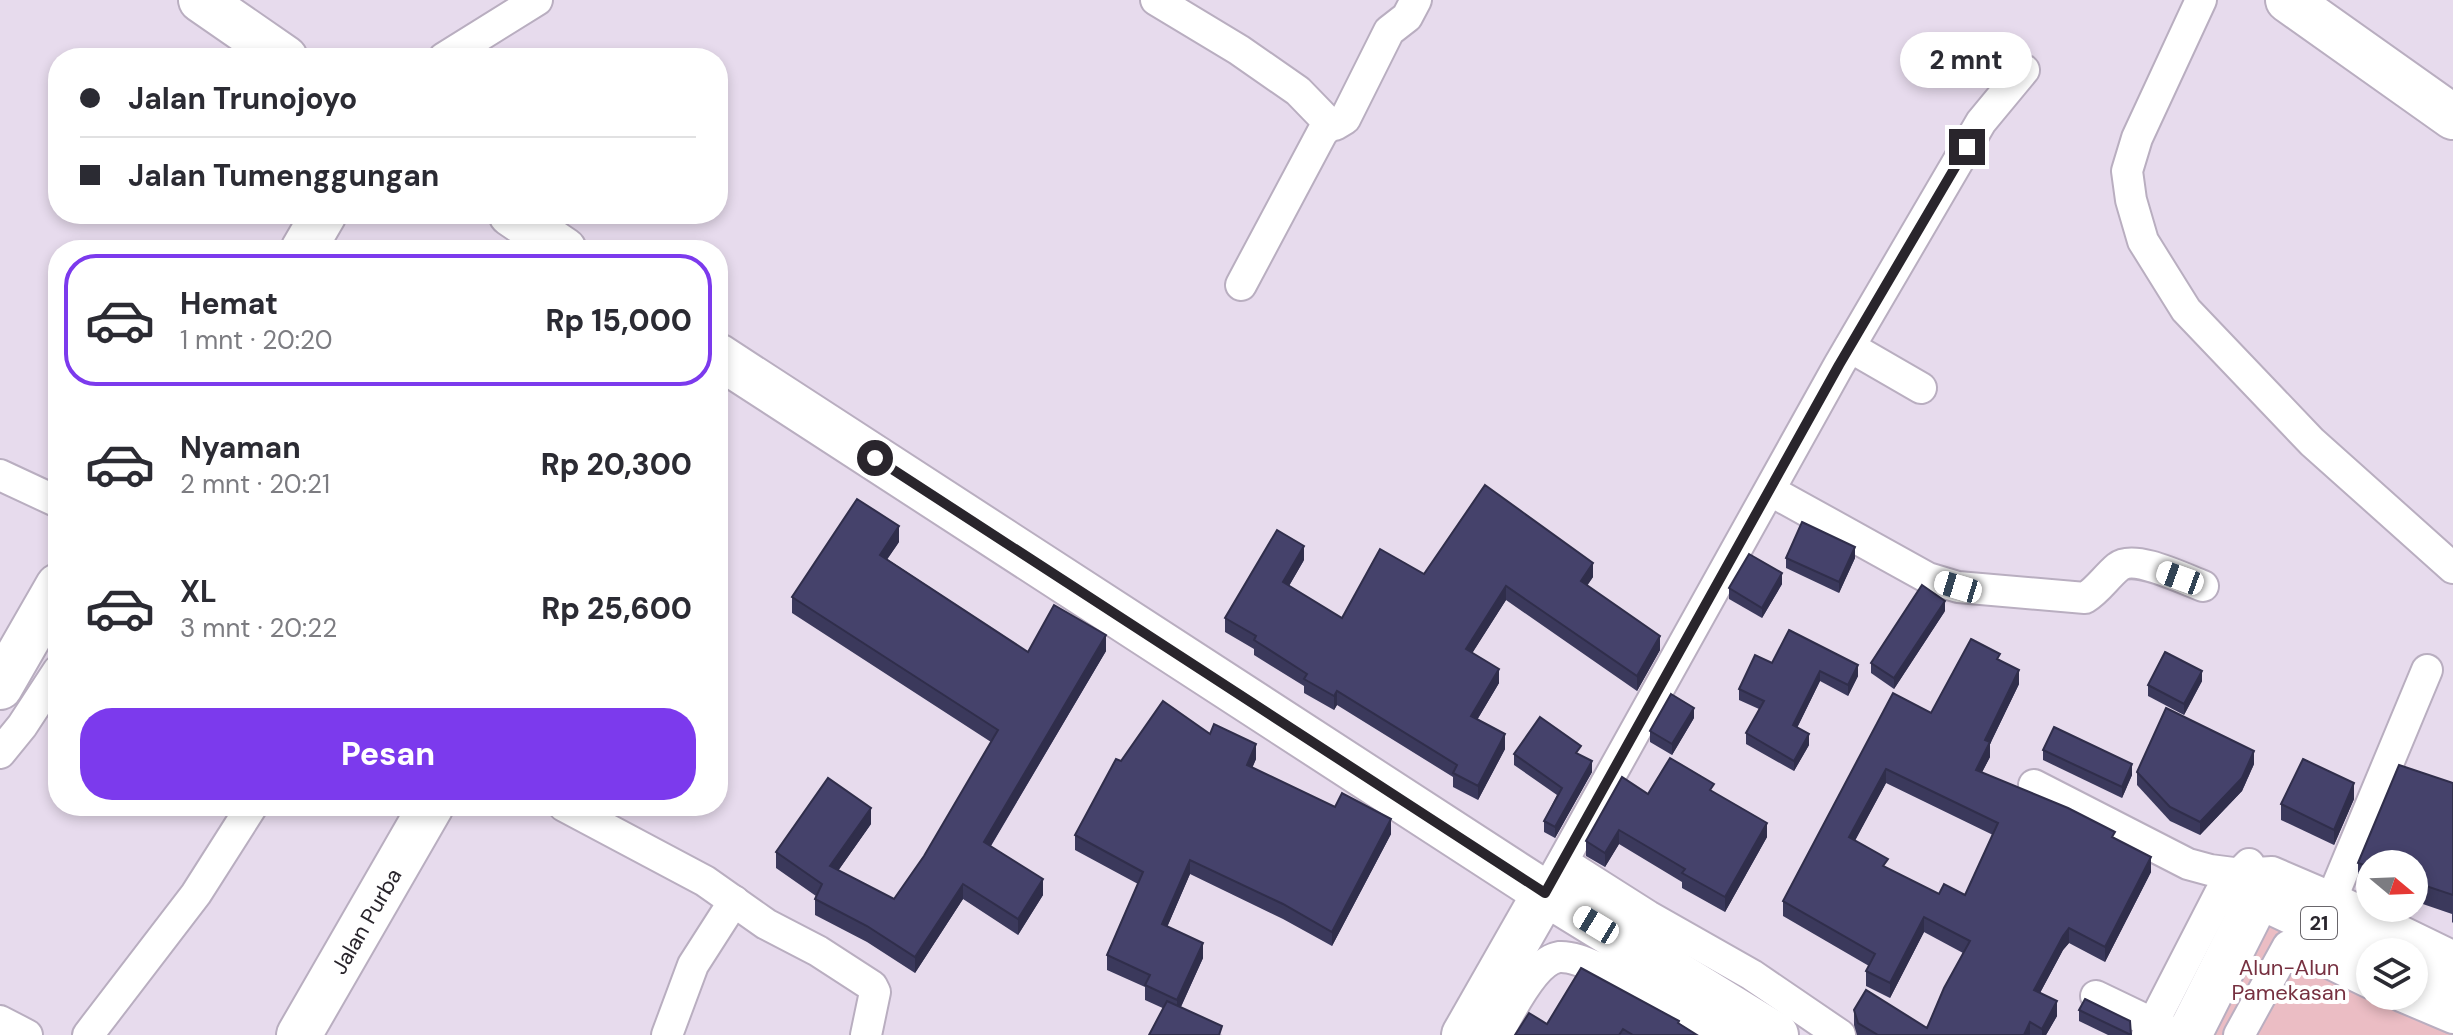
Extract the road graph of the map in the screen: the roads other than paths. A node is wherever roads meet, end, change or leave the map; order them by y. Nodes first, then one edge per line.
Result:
1 (201, 0) edge
2 (537, 0) edge
3 (1156, 0) edge
4 (1416, 0) edge
5 (2201, 0) edge
6 (2288, 0) edge
7 (271, 48) edge
8 (461, 48) edge
9 (2024, 70) dead end
10 (2453, 117) edge
11 (1330, 124) junction
12 (526, 224) edge
13 (549, 240) edge
14 (1241, 285) dead end
15 (1850, 347) junction
16 (728, 362) edge
17 (1921, 388) dead end
18 (0, 475) edge
19 (1771, 491) junction
20 (48, 497) edge
21 (2453, 568) edge
22 (2203, 586) dead end
23 (48, 607) edge
24 (2427, 670) dead end
25 (48, 686) edge
26 (0, 687) edge
27 (0, 753) edge
28 (2034, 785) dead end
29 (246, 816) edge
30 (425, 816) edge
31 (583, 816) edge
32 (1554, 878) junction
33 (2257, 881) junction
34 (2336, 892) junction
35 (2356, 897) edge
36 (734, 901) junction
37 (2417, 922) edge
38 (2453, 938) edge
39 (2356, 939) edge
40 (2356, 977) edge
41 (2445, 982) edge
42 (2096, 996) dead end
43 (0, 1021) edge
44 (2166, 1032) edge
45 (27, 1035) edge
46 (88, 1035) edge
47 (299, 1035) edge
48 (667, 1035) edge
49 (866, 1035) edge
50 (1464, 1035) edge
51 (1497, 1035) edge
52 (1719, 1035) edge
53 (1776, 1035) edge
54 (1840, 1035) edge
55 (2239, 1035) edge

1 - 7 main road
2 - 8 street
3 - 11 street
4 - 11 street
5 - 21 street
6 - 10 main road
9 - 15 street
11 - 14 street
12 - 13 main road
15 - 17 street
15 - 19 street
16 - 32 main road
18 - 20 street
19 - 22 street
19 - 32 street
23 - 26 main road
24 - 34 street
25 - 27 street
28 - 33 street
29 - 46 street
30 - 47 main road, Jalan Purba
31 - 36 street
32 - 50 main road
32 - 53 main road
32 - 54 street
33 - 34 street
33 - 39 main road, 21
33 - 44 main road
34 - 35 street
34 - 41 street
36 - 48 street
36 - 49 street
37 - 38 street
40 - 55 street
42 - 44 street
43 - 45 street
51 - 52 street

